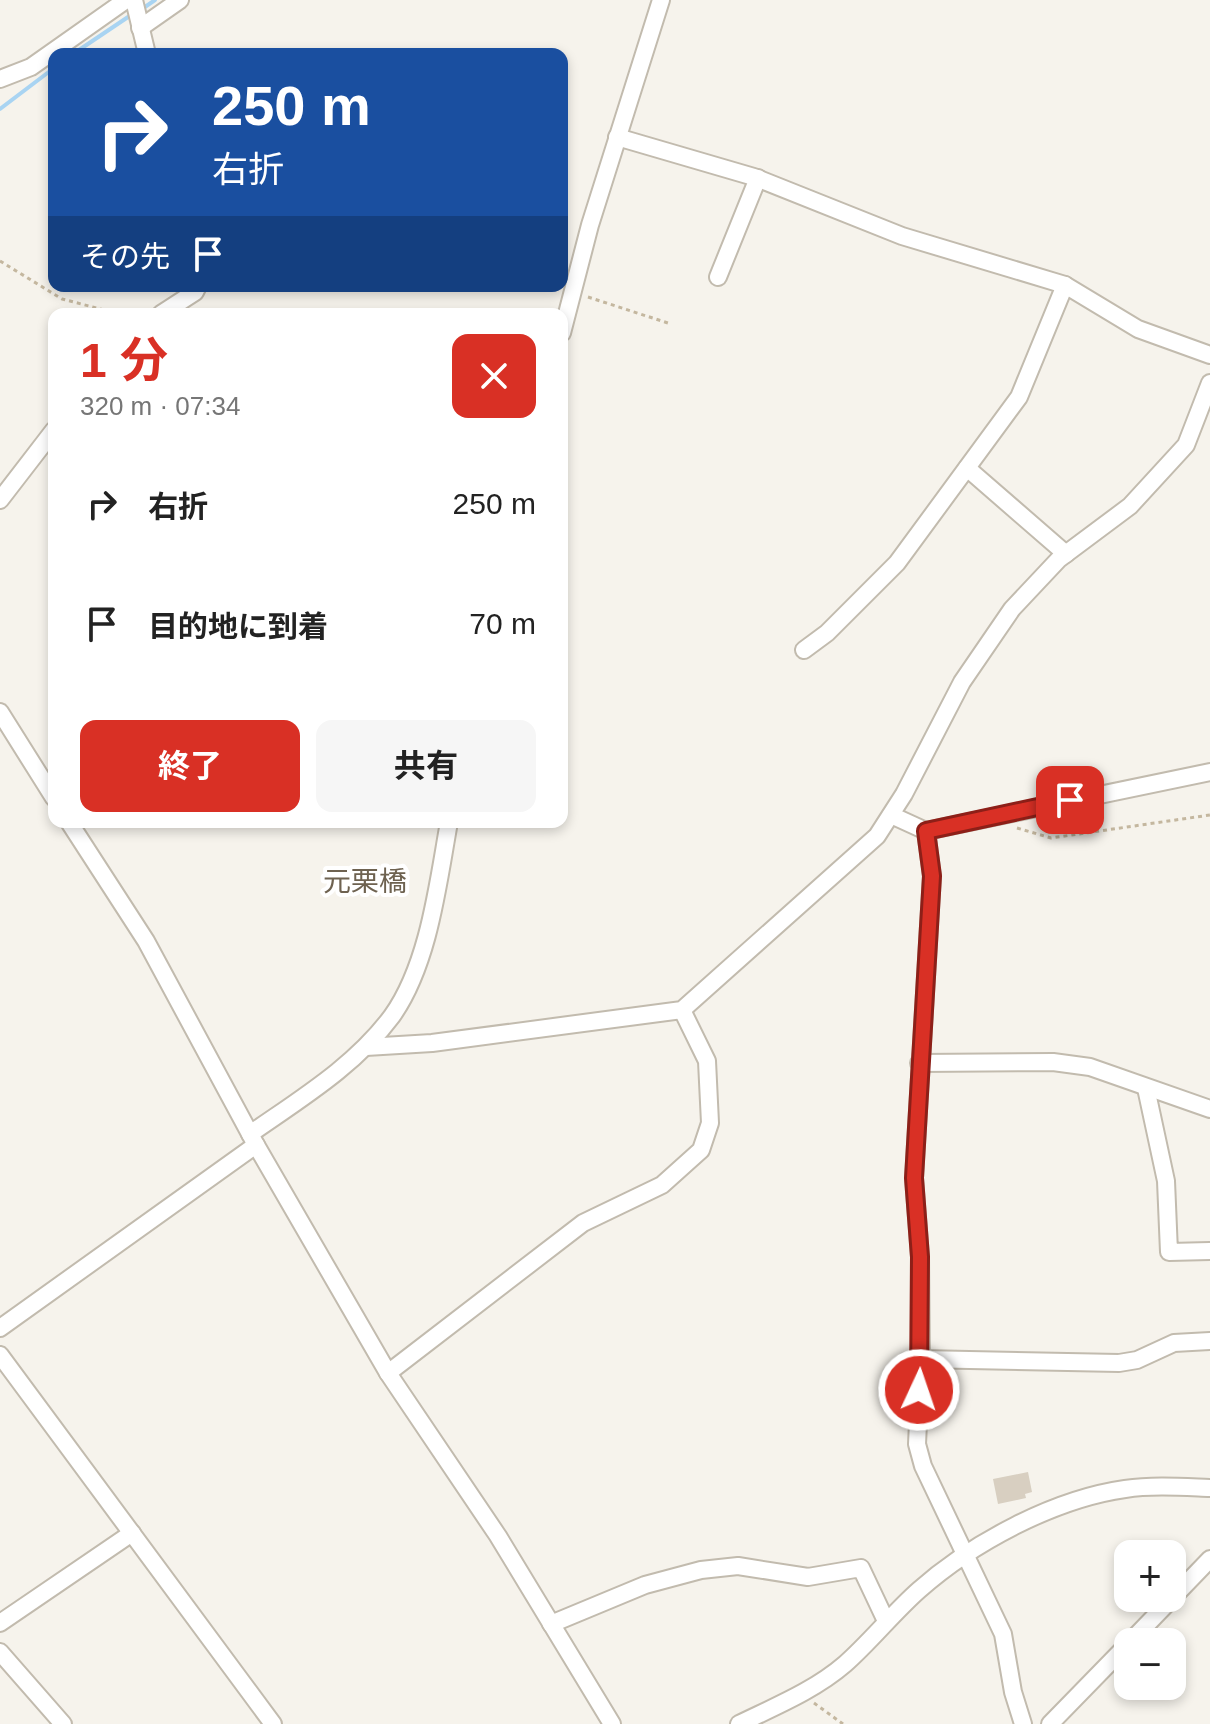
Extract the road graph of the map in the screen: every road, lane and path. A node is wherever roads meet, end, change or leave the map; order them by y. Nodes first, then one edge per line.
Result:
1 (180, 0) edge
2 (661, 0) edge
3 (131, 1) edge
4 (139, 25) junction
5 (60, 48) edge
6 (145, 48) edge
7 (48, 56) edge
8 (0, 79) edge
9 (617, 137) junction
10 (758, 178) junction
11 (0, 261) edge
12 (718, 277) dead end
13 (1065, 285) junction
14 (48, 290) edge
15 (51, 292) edge
16 (195, 292) edge
17 (573, 293) junction
18 (97, 308) edge
19 (170, 308) edge
20 (568, 311) edge
21 (671, 324) dead end
22 (1210, 355) edge
23 (1210, 383) edge
24 (48, 438) edge
25 (967, 468) junction
26 (0, 500) edge
27 (1066, 554) junction
28 (804, 650) dead end
29 (0, 712) edge
30 (1210, 772) edge
31 (48, 788) edge
32 (891, 815) junction
33 (1210, 815) edge
34 (1010, 826) dead end
35 (73, 828) edge
36 (448, 828) edge
37 (926, 831) junction
38 (682, 1010) junction
39 (366, 1047) junction
40 (919, 1063) junction
41 (1146, 1088) junction
42 (1210, 1109) edge
43 (253, 1140) junction
44 (1210, 1251) edge
45 (0, 1328) edge
46 (1210, 1341) edge
47 (0, 1355) edge
48 (921, 1359) junction
49 (388, 1373) junction
50 (1210, 1488) edge
51 (132, 1533) junction
52 (965, 1554) junction
53 (1210, 1559) edge
54 (886, 1621) junction
55 (0, 1623) edge
56 (551, 1624) junction
57 (1143, 1628) edge
58 (0, 1652) edge
59 (1114, 1658) edge
60 (800, 1694) junction
61 (63, 1724) edge
62 (273, 1724) edge
63 (612, 1724) edge
64 (739, 1724) edge
65 (843, 1724) edge
66 (1023, 1724) edge
67 (1050, 1724) edge

1 - 4 street
2 - 9 street
3 - 4 street
3 - 5 street
4 - 6 street
7 - 8 street
9 - 10 street
9 - 17 street
10 - 12 street
10 - 13 street
11 - 14 path
13 - 22 street
13 - 25 street
15 - 18 path
16 - 19 street
17 - 20 street
17 - 21 path
23 - 27 street
24 - 26 street
25 - 27 street
25 - 28 street
27 - 32 street
29 - 31 street
30 - 37 street
32 - 37 street
32 - 38 street
33 - 34 path
35 - 43 street
36 - 39 street
37 - 40 street
38 - 39 street
38 - 49 street
39 - 43 street
40 - 41 street
40 - 48 street
41 - 42 street
41 - 44 street
43 - 45 street
43 - 49 street
46 - 48 street
47 - 51 street
48 - 52 street
49 - 56 street
50 - 52 street
51 - 55 street
51 - 62 street
52 - 54 street
52 - 66 street
53 - 57 street
54 - 56 street
54 - 60 street
56 - 63 street
58 - 61 street
59 - 67 street
60 - 64 street
60 - 65 path

